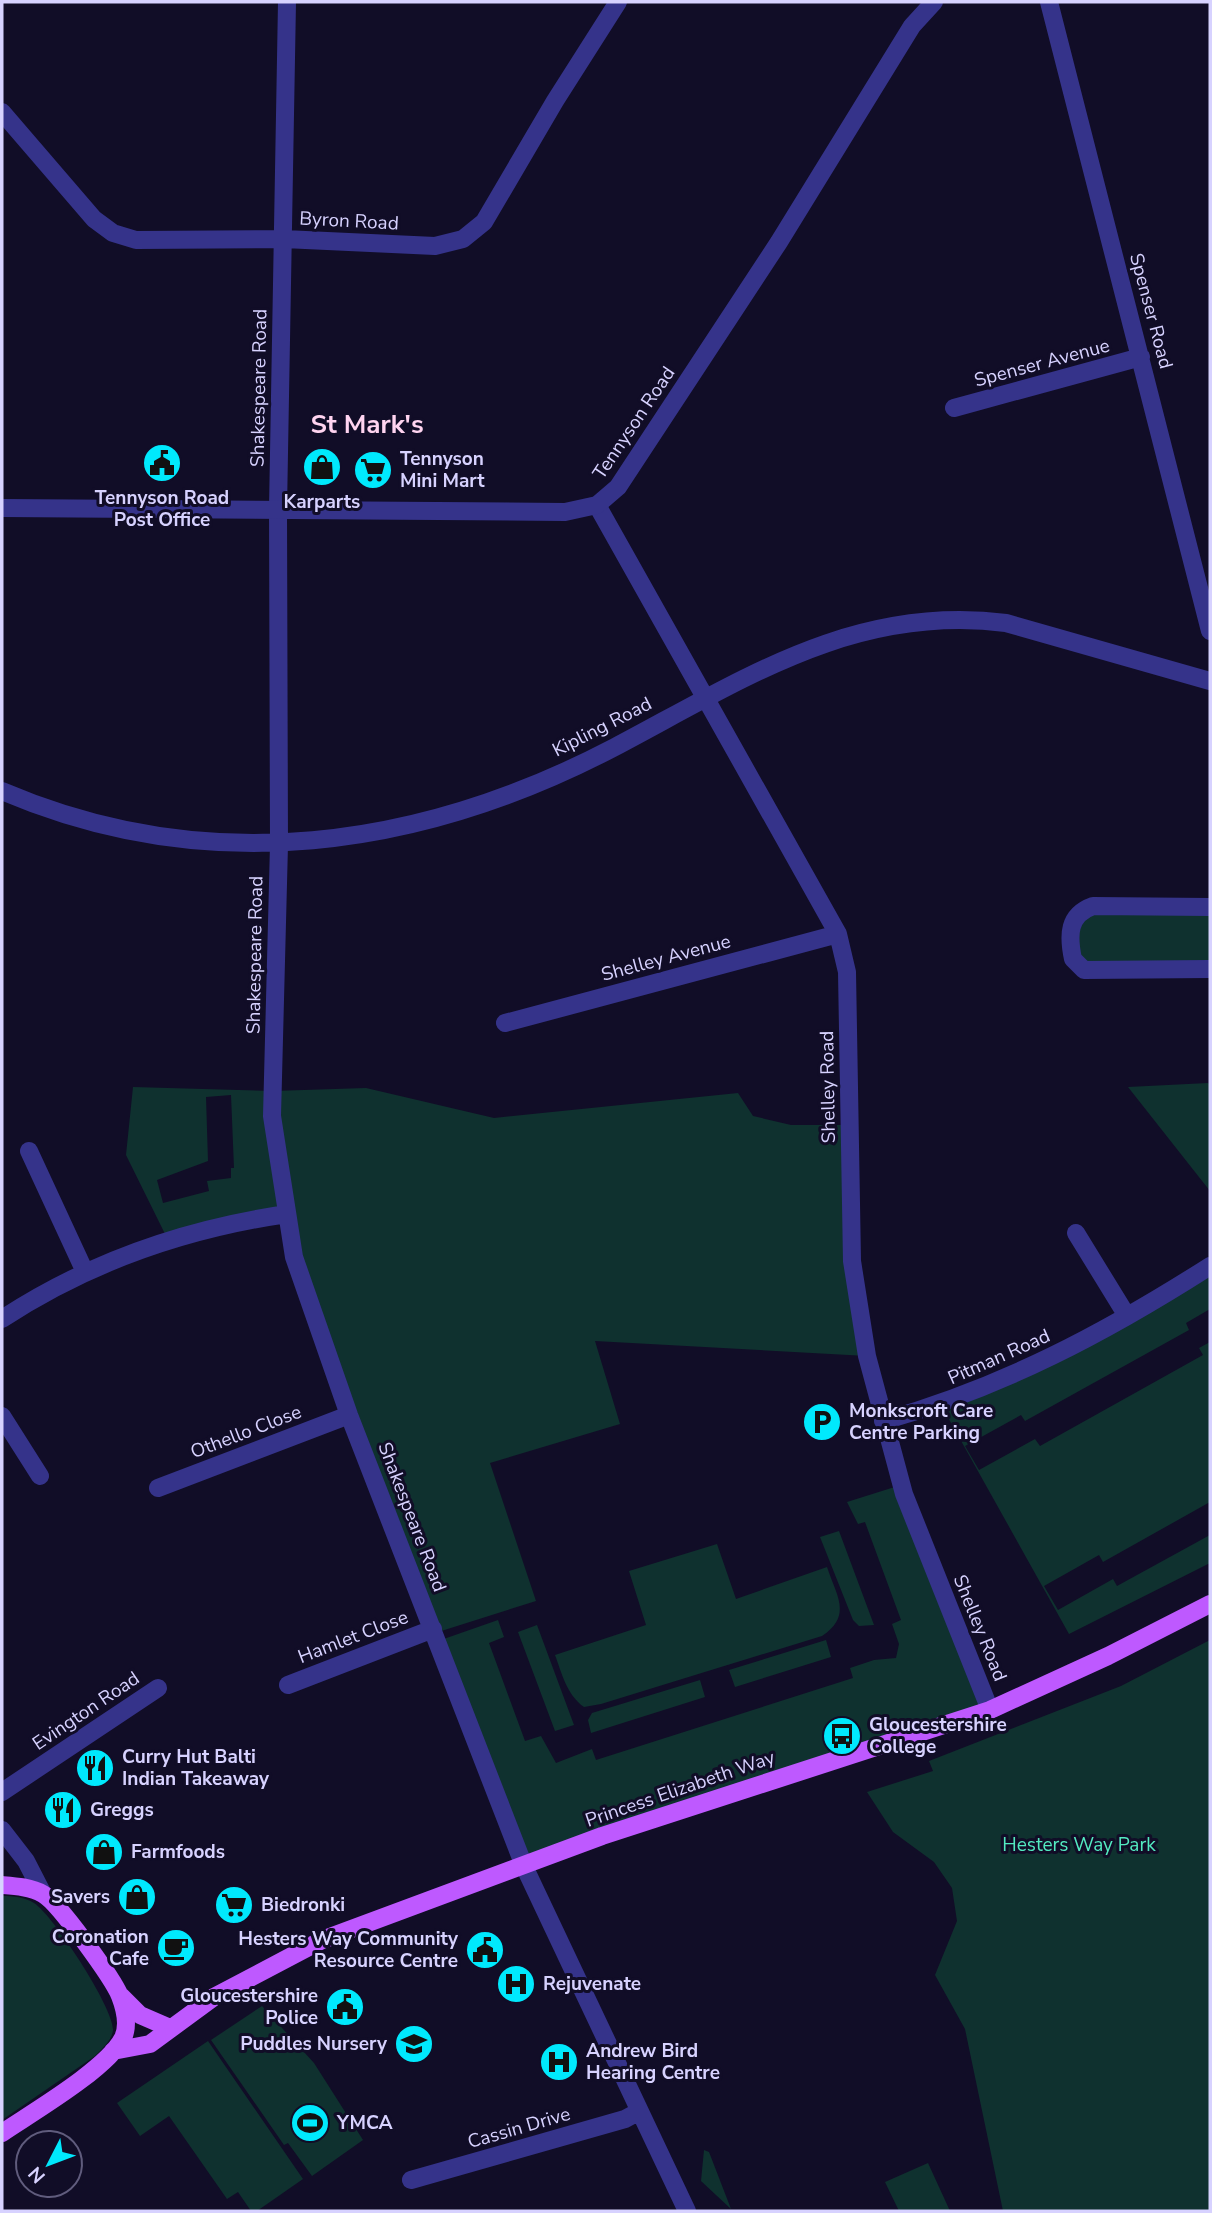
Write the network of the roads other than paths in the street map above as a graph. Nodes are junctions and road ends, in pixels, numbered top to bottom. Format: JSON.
{"nodes":[{"id":1,"x":287,"y":2,"type":"edge"},
{"id":2,"x":618,"y":2,"type":"edge"},
{"id":3,"x":934,"y":2,"type":"edge"},
{"id":4,"x":1049,"y":2,"type":"edge"},
{"id":5,"x":2,"y":112,"type":"edge"},
{"id":6,"x":284,"y":239,"type":"junction"},
{"id":7,"x":1142,"y":357,"type":"junction"},
{"id":8,"x":954,"y":408,"type":"dead end"},
{"id":9,"x":597,"y":505,"type":"junction"},
{"id":10,"x":2,"y":508,"type":"edge"},
{"id":11,"x":278,"y":509,"type":"junction"},
{"id":12,"x":1210,"y":631,"type":"edge"},
{"id":13,"x":1210,"y":681,"type":"edge"},
{"id":14,"x":705,"y":697,"type":"junction"},
{"id":15,"x":2,"y":791,"type":"edge"},
{"id":16,"x":279,"y":845,"type":"junction"},
{"id":17,"x":1210,"y":907,"type":"edge"},
{"id":18,"x":838,"y":934,"type":"junction"},
{"id":19,"x":1210,"y":969,"type":"edge"},
{"id":20,"x":505,"y":1023,"type":"dead end"},
{"id":21,"x":29,"y":1151,"type":"dead end"},
{"id":22,"x":286,"y":1214,"type":"junction"},
{"id":23,"x":1076,"y":1233,"type":"dead end"},
{"id":24,"x":1210,"y":1266,"type":"edge"},
{"id":25,"x":85,"y":1272,"type":"junction"},
{"id":26,"x":1127,"y":1316,"type":"junction"},
{"id":27,"x":2,"y":1319,"type":"edge"},
{"id":28,"x":349,"y":1415,"type":"junction"},
{"id":29,"x":2,"y":1416,"type":"edge"},
{"id":30,"x":883,"y":1421,"type":"junction"},
{"id":31,"x":40,"y":1476,"type":"dead end"},
{"id":32,"x":158,"y":1488,"type":"dead end"},
{"id":33,"x":1210,"y":1604,"type":"edge"},
{"id":34,"x":433,"y":1629,"type":"junction"},
{"id":35,"x":288,"y":1685,"type":"dead end"},
{"id":36,"x":158,"y":1688,"type":"dead end"},
{"id":37,"x":990,"y":1710,"type":"junction"},
{"id":38,"x":2,"y":1792,"type":"edge"},
{"id":39,"x":2,"y":1830,"type":"edge"},
{"id":40,"x":524,"y":1866,"type":"junction"},
{"id":41,"x":2,"y":1885,"type":"edge"},
{"id":42,"x":43,"y":1894,"type":"junction"},
{"id":43,"x":119,"y":1994,"type":"junction"},
{"id":44,"x":170,"y":2028,"type":"junction"},
{"id":45,"x":113,"y":2051,"type":"junction"},
{"id":46,"x":638,"y":2112,"type":"junction"},
{"id":47,"x":2,"y":2133,"type":"edge"},
{"id":48,"x":411,"y":2180,"type":"dead end"},
{"id":49,"x":687,"y":2211,"type":"edge"}],
"edges":[{"from":1,"to":6,"type":"street","name":"Shakespeare Road"},
{"from":2,"to":6,"type":"street","name":"Byron Road"},
{"from":3,"to":9,"type":"street","name":"Tennyson Road"},
{"from":4,"to":7,"type":"street","name":"Spenser Road"},
{"from":5,"to":6,"type":"street","name":"Byron Road"},
{"from":6,"to":11,"type":"street","name":"Shakespeare Road"},
{"from":7,"to":8,"type":"street","name":"Spenser Avenue"},
{"from":7,"to":12,"type":"street","name":"Spenser Road"},
{"from":9,"to":11,"type":"street","name":"Tennyson Road"},
{"from":9,"to":14,"type":"street","name":"Shelley Road"},
{"from":10,"to":11,"type":"street","name":"Tennyson Road"},
{"from":11,"to":16,"type":"street","name":"Shakespeare Road"},
{"from":13,"to":14,"type":"street","name":"Kipling Road"},
{"from":14,"to":16,"type":"street","name":"Kipling Road"},
{"from":14,"to":18,"type":"street","name":"Shelley Road"},
{"from":15,"to":16,"type":"street","name":"Kipling Road"},
{"from":16,"to":22,"type":"street","name":"Shakespeare Road"},
{"from":17,"to":19,"type":"street"},
{"from":18,"to":20,"type":"street","name":"Shelley Avenue"},
{"from":18,"to":30,"type":"street","name":"Shelley Road"},
{"from":21,"to":25,"type":"street"},
{"from":22,"to":25,"type":"street"},
{"from":22,"to":28,"type":"street","name":"Shakespeare Road"},
{"from":23,"to":26,"type":"street"},
{"from":24,"to":26,"type":"street","name":"Pitman Road"},
{"from":25,"to":27,"type":"street"},
{"from":26,"to":30,"type":"street","name":"Pitman Road"},
{"from":28,"to":32,"type":"street","name":"Othello Close"},
{"from":28,"to":34,"type":"street","name":"Shakespeare Road"},
{"from":29,"to":31,"type":"street"},
{"from":30,"to":37,"type":"street","name":"Shelley Road"},
{"from":33,"to":37,"type":"main road","name":"Princess Elizabeth Way"},
{"from":34,"to":35,"type":"street","name":"Hamlet Close"},
{"from":34,"to":40,"type":"street","name":"Shakespeare Road"},
{"from":36,"to":38,"type":"street","name":"Evington Road"},
{"from":37,"to":40,"type":"main road","name":"Princess Elizabeth Way"},
{"from":39,"to":42,"type":"street"},
{"from":40,"to":44,"type":"main road","name":"Princess Elizabeth Way"},
{"from":40,"to":46,"type":"street","name":"Shakespeare Road"},
{"from":41,"to":42,"type":"main road"},
{"from":42,"to":43,"type":"main road"},
{"from":43,"to":44,"type":"main road"},
{"from":43,"to":45,"type":"main road"},
{"from":44,"to":45,"type":"main road","name":"Princess Elizabeth Way"},
{"from":45,"to":47,"type":"main road"},
{"from":46,"to":48,"type":"street","name":"Cassin Drive"},
{"from":46,"to":49,"type":"street","name":"Shakespeare Road"}]}
